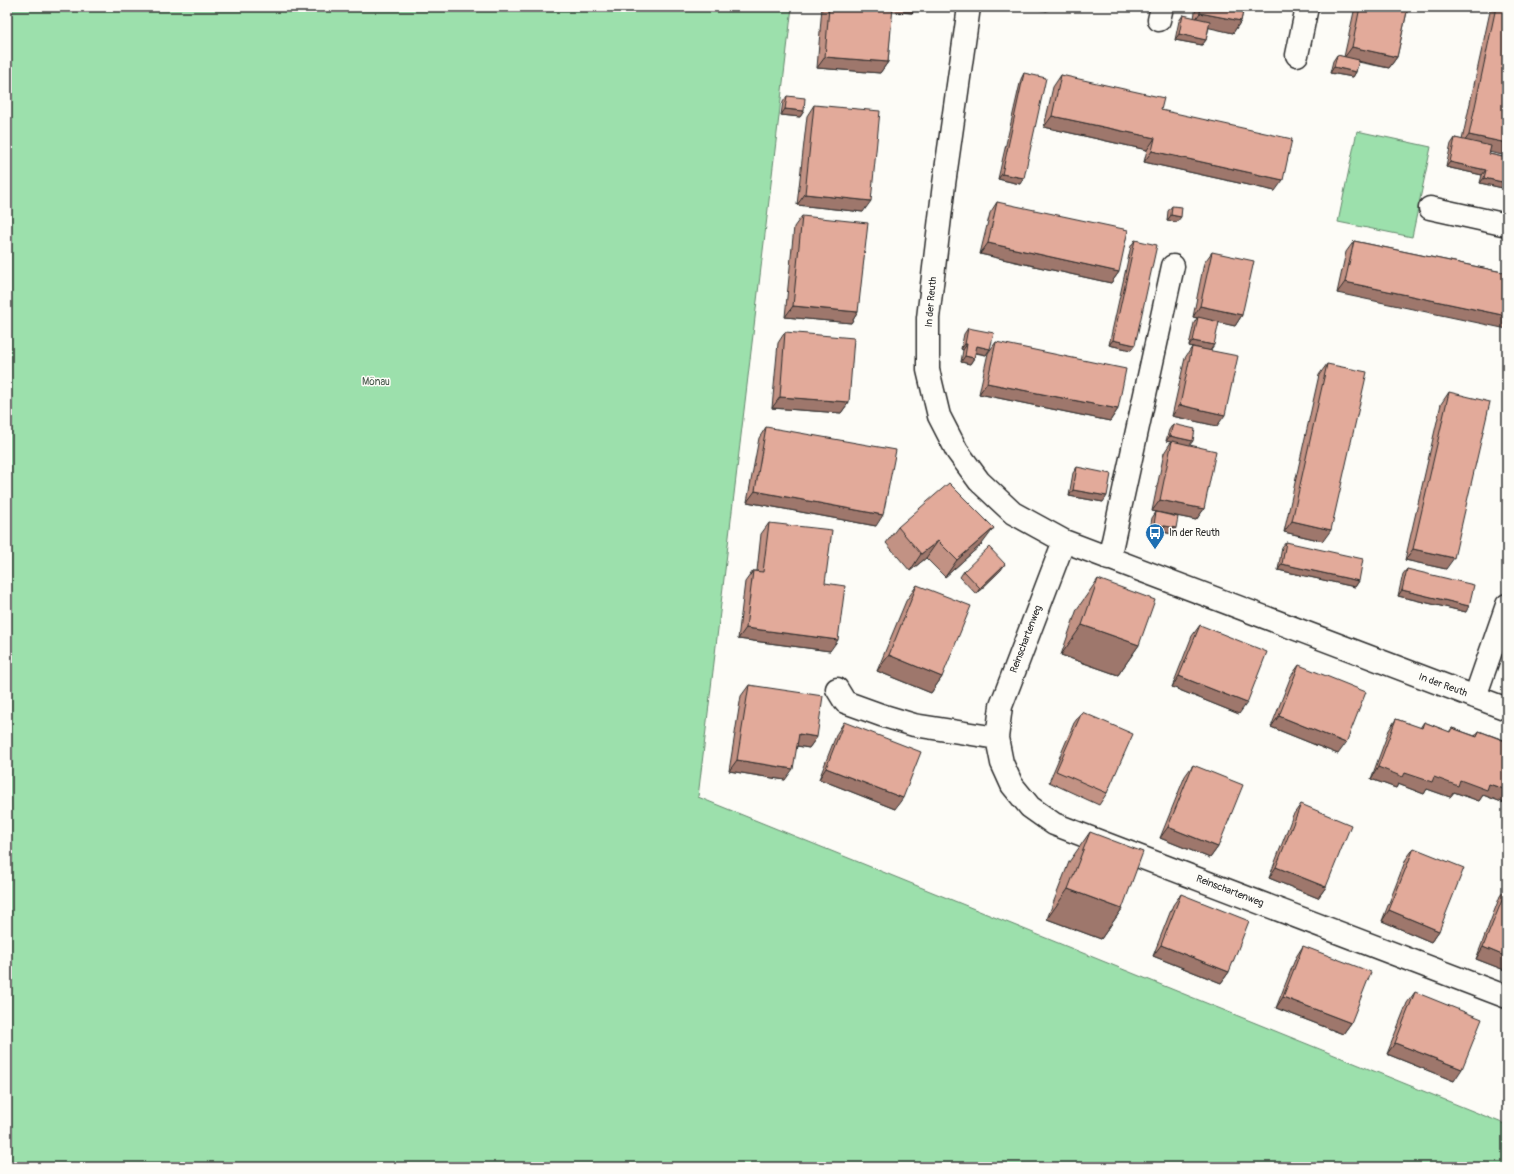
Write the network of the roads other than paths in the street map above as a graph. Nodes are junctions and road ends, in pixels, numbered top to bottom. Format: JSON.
{"nodes":[{"id":1,"x":969,"y":7,"type":"edge"},
{"id":2,"x":1307,"y":7,"type":"edge"},
{"id":3,"x":1297,"y":55,"type":"dead end"},
{"id":4,"x":1430,"y":208,"type":"dead end"},
{"id":5,"x":1507,"y":225,"type":"edge"},
{"id":6,"x":1173,"y":266,"type":"dead end"},
{"id":7,"x":1064,"y":542,"type":"junction"},
{"id":8,"x":1109,"y":559,"type":"junction"},
{"id":9,"x":1507,"y":605,"type":"edge"},
{"id":10,"x":837,"y":689,"type":"dead end"},
{"id":11,"x":1475,"y":697,"type":"junction"},
{"id":12,"x":1507,"y":709,"type":"edge"},
{"id":13,"x":997,"y":738,"type":"junction"},
{"id":14,"x":1507,"y":997,"type":"edge"}],
"edges":[{"from":1,"to":7,"type":"street","name":"In der Reuth"},
{"from":2,"to":3,"type":"street"},
{"from":4,"to":5,"type":"street"},
{"from":6,"to":8,"type":"street"},
{"from":7,"to":8,"type":"street","name":"In der Reuth"},
{"from":7,"to":13,"type":"street","name":"Reinschartenweg"},
{"from":8,"to":11,"type":"street","name":"In der Reuth"},
{"from":9,"to":11,"type":"street"},
{"from":10,"to":13,"type":"street"},
{"from":11,"to":12,"type":"street","name":"In der Reuth"},
{"from":13,"to":14,"type":"street","name":"Reinschartenweg"}]}
